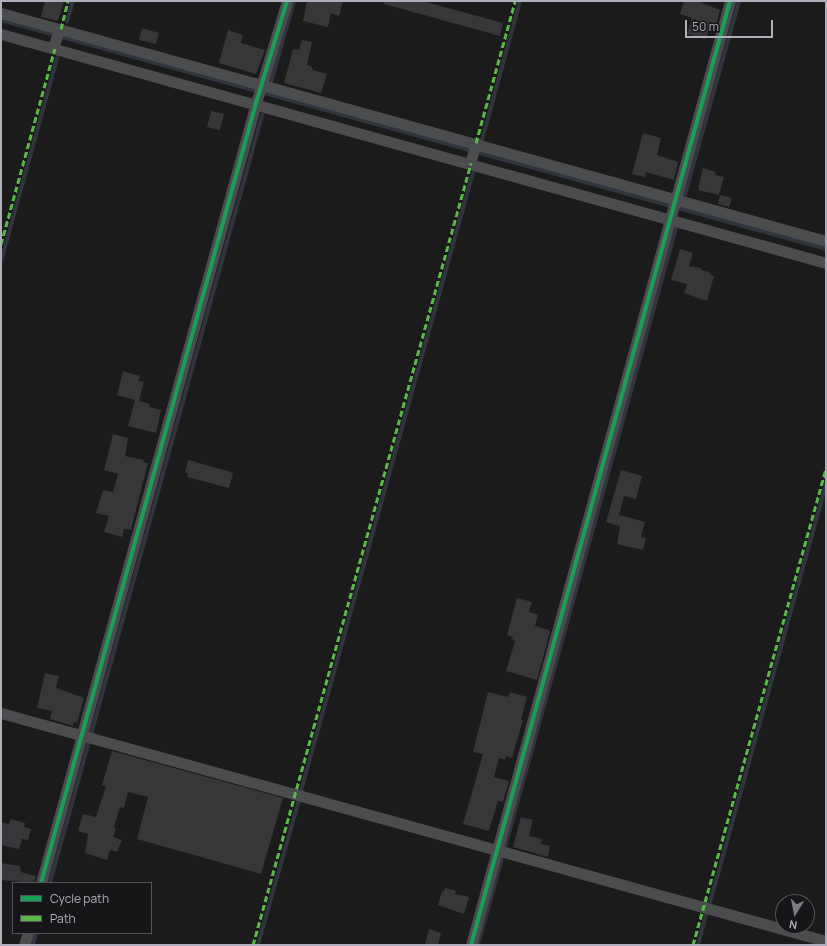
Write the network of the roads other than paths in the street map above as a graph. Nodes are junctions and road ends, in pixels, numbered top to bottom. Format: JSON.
{"nodes":[{"id":1,"x":287,"y":1,"type":"edge"},
{"id":2,"x":730,"y":1,"type":"edge"},
{"id":3,"x":1,"y":12,"type":"edge"},
{"id":4,"x":1,"y":34,"type":"edge"},
{"id":5,"x":56,"y":38,"type":"junction"},
{"id":6,"x":263,"y":91,"type":"junction"},
{"id":7,"x":478,"y":145,"type":"junction"},
{"id":8,"x":471,"y":160,"type":"junction"},
{"id":9,"x":674,"y":208,"type":"junction"},
{"id":10,"x":826,"y":241,"type":"edge"},
{"id":11,"x":826,"y":263,"type":"edge"},
{"id":12,"x":1,"y":713,"type":"edge"},
{"id":13,"x":88,"y":737,"type":"junction"},
{"id":14,"x":502,"y":852,"type":"junction"},
{"id":15,"x":41,"y":882,"type":"edge"},
{"id":16,"x":28,"y":934,"type":"edge"},
{"id":17,"x":826,"y":941,"type":"edge"},
{"id":18,"x":24,"y":945,"type":"edge"},
{"id":19,"x":471,"y":945,"type":"edge"}],
"edges":[{"from":1,"to":6,"type":"street"},
{"from":2,"to":9,"type":"street"},
{"from":3,"to":5,"type":"street"},
{"from":4,"to":5,"type":"street"},
{"from":5,"to":6,"type":"street"},
{"from":5,"to":6,"type":"street"},
{"from":6,"to":7,"type":"street"},
{"from":6,"to":8,"type":"street"},
{"from":6,"to":13,"type":"street"},
{"from":7,"to":8,"type":"street"},
{"from":7,"to":9,"type":"street"},
{"from":8,"to":9,"type":"street"},
{"from":9,"to":10,"type":"street"},
{"from":9,"to":11,"type":"street"},
{"from":9,"to":14,"type":"street"},
{"from":12,"to":13,"type":"street"},
{"from":13,"to":14,"type":"street"},
{"from":13,"to":15,"type":"street"},
{"from":14,"to":17,"type":"street"},
{"from":14,"to":19,"type":"street"},
{"from":16,"to":18,"type":"street"}]}
